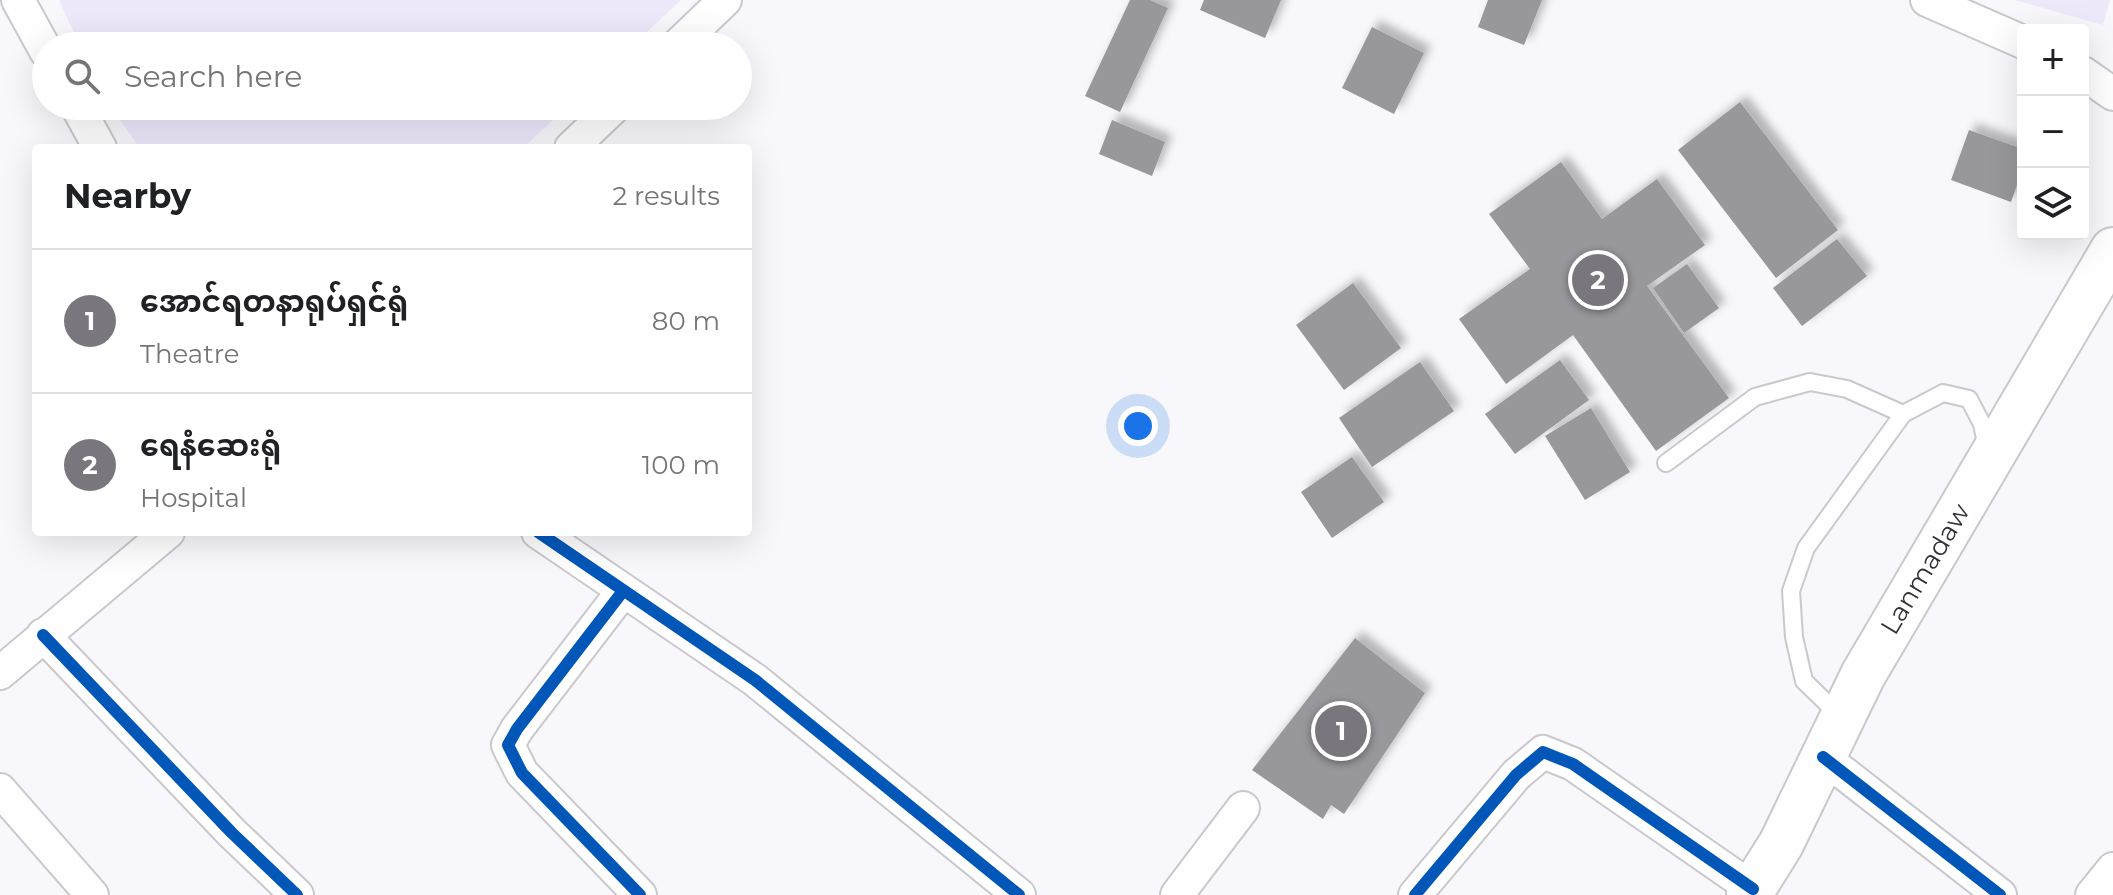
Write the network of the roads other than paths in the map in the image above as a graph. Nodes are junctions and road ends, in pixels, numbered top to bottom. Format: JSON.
{"nodes":[{"id":1,"x":18,"y":0,"type":"edge"},
{"id":2,"x":725,"y":0,"type":"edge"},
{"id":3,"x":1927,"y":0,"type":"edge"},
{"id":4,"x":36,"y":32,"type":"edge"},
{"id":5,"x":692,"y":32,"type":"edge"},
{"id":6,"x":2017,"y":39,"type":"edge"},
{"id":7,"x":2089,"y":77,"type":"edge"},
{"id":8,"x":2113,"y":94,"type":"edge"},
{"id":9,"x":85,"y":120,"type":"edge"},
{"id":10,"x":600,"y":120,"type":"edge"},
{"id":11,"x":98,"y":144,"type":"edge"},
{"id":12,"x":575,"y":144,"type":"edge"},
{"id":13,"x":2113,"y":250,"type":"edge"},
{"id":14,"x":1903,"y":414,"type":"junction"},
{"id":15,"x":1989,"y":460,"type":"junction"},
{"id":16,"x":1666,"y":463,"type":"dead end"},
{"id":17,"x":163,"y":536,"type":"edge"},
{"id":18,"x":544,"y":536,"type":"edge"},
{"id":19,"x":623,"y":591,"type":"junction"},
{"id":20,"x":43,"y":635,"type":"junction"},
{"id":21,"x":0,"y":673,"type":"edge"},
{"id":22,"x":1842,"y":718,"type":"junction"},
{"id":23,"x":1823,"y":757,"type":"junction"},
{"id":24,"x":0,"y":790,"type":"edge"},
{"id":25,"x":1243,"y":808,"type":"dead end"},
{"id":26,"x":2113,"y":869,"type":"edge"},
{"id":27,"x":1751,"y":892,"type":"edge"},
{"id":28,"x":92,"y":895,"type":"edge"},
{"id":29,"x":297,"y":895,"type":"edge"},
{"id":30,"x":640,"y":895,"type":"edge"},
{"id":31,"x":1019,"y":895,"type":"edge"},
{"id":32,"x":1177,"y":895,"type":"edge"},
{"id":33,"x":1415,"y":895,"type":"edge"},
{"id":34,"x":2000,"y":895,"type":"edge"},
{"id":35,"x":2092,"y":895,"type":"edge"}],
"edges":[{"from":1,"to":4,"type":"street"},
{"from":2,"to":5,"type":"street"},
{"from":3,"to":6,"type":"street"},
{"from":7,"to":8,"type":"street"},
{"from":9,"to":11,"type":"street"},
{"from":10,"to":12,"type":"street"},
{"from":13,"to":15,"type":"main road","name":"Lanmadaw"},
{"from":14,"to":15,"type":"lane"},
{"from":14,"to":16,"type":"lane"},
{"from":14,"to":22,"type":"lane"},
{"from":15,"to":22,"type":"main road","name":"Lanmadaw"},
{"from":17,"to":20,"type":"street"},
{"from":18,"to":19,"type":"street"},
{"from":19,"to":30,"type":"street"},
{"from":19,"to":31,"type":"street"},
{"from":20,"to":21,"type":"street"},
{"from":20,"to":29,"type":"street"},
{"from":22,"to":23,"type":"main road","name":"Lanmadaw"},
{"from":23,"to":27,"type":"main road","name":"Lanmadaw"},
{"from":23,"to":34,"type":"street"},
{"from":24,"to":28,"type":"street"},
{"from":25,"to":32,"type":"street"},
{"from":26,"to":35,"type":"street"},
{"from":27,"to":33,"type":"street"}]}
